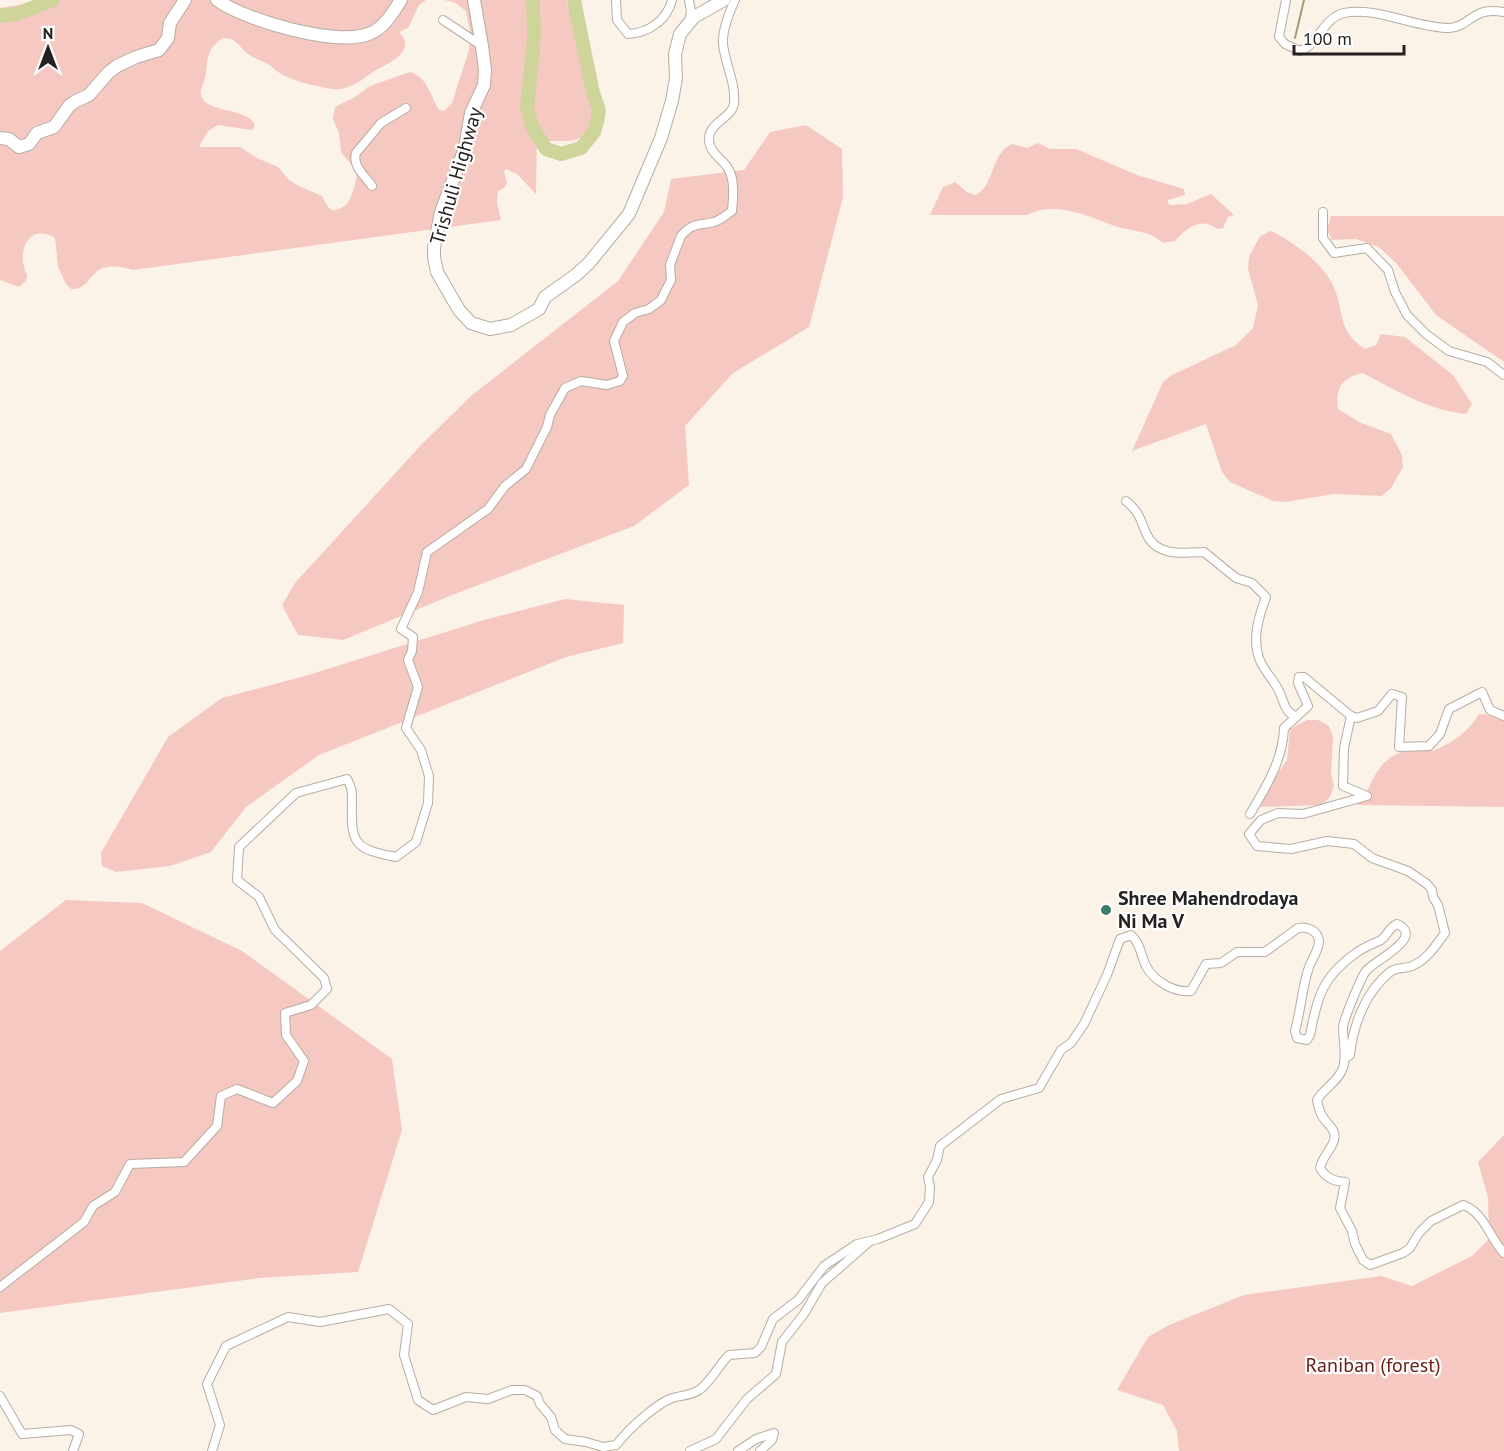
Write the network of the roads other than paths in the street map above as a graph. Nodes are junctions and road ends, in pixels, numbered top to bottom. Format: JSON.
{"nodes":[{"id":1,"x":185,"y":0,"type":"edge"},
{"id":2,"x":217,"y":0,"type":"edge"},
{"id":3,"x":401,"y":0,"type":"edge"},
{"id":4,"x":474,"y":0,"type":"edge"},
{"id":5,"x":616,"y":0,"type":"edge"},
{"id":6,"x":672,"y":0,"type":"edge"},
{"id":7,"x":689,"y":0,"type":"edge"},
{"id":8,"x":724,"y":0,"type":"edge"},
{"id":9,"x":735,"y":0,"type":"edge"},
{"id":10,"x":1286,"y":0,"type":"edge"},
{"id":11,"x":1504,"y":12,"type":"edge"},
{"id":12,"x":443,"y":20,"type":"dead end"},
{"id":13,"x":689,"y":22,"type":"junction"},
{"id":14,"x":482,"y":46,"type":"junction"},
{"id":15,"x":406,"y":108,"type":"dead end"},
{"id":16,"x":0,"y":138,"type":"edge"},
{"id":17,"x":372,"y":186,"type":"dead end"},
{"id":18,"x":1323,"y":212,"type":"dead end"},
{"id":19,"x":1504,"y":375,"type":"edge"},
{"id":20,"x":1126,"y":501,"type":"dead end"},
{"id":21,"x":1351,"y":716,"type":"junction"},
{"id":22,"x":1504,"y":716,"type":"edge"},
{"id":23,"x":1296,"y":717,"type":"junction"},
{"id":24,"x":1250,"y":814,"type":"dead end"},
{"id":25,"x":1346,"y":1058,"type":"junction"},
{"id":26,"x":871,"y":1241,"type":"junction"},
{"id":27,"x":1504,"y":1253,"type":"edge"},
{"id":28,"x":0,"y":1287,"type":"edge"},
{"id":29,"x":0,"y":1396,"type":"edge"},
{"id":30,"x":73,"y":1451,"type":"edge"},
{"id":31,"x":212,"y":1451,"type":"edge"},
{"id":32,"x":690,"y":1451,"type":"edge"},
{"id":33,"x":738,"y":1451,"type":"edge"},
{"id":34,"x":760,"y":1451,"type":"edge"}],
"edges":[{"from":1,"to":16,"type":"street"},
{"from":2,"to":3,"type":"street"},
{"from":4,"to":14,"type":"street","name":"Trishuli Highway"},
{"from":5,"to":6,"type":"street"},
{"from":7,"to":13,"type":"street"},
{"from":8,"to":13,"type":"street","name":"Trishuli Highway"},
{"from":9,"to":28,"type":"street"},
{"from":10,"to":11,"type":"street"},
{"from":12,"to":14,"type":"street"},
{"from":13,"to":14,"type":"street","name":"Trishuli Highway"},
{"from":15,"to":17,"type":"street"},
{"from":18,"to":19,"type":"street"},
{"from":20,"to":23,"type":"street"},
{"from":21,"to":22,"type":"street"},
{"from":21,"to":23,"type":"street"},
{"from":21,"to":25,"type":"street"},
{"from":23,"to":24,"type":"street"},
{"from":25,"to":26,"type":"street"},
{"from":25,"to":27,"type":"street"},
{"from":26,"to":31,"type":"street"},
{"from":26,"to":32,"type":"street"},
{"from":29,"to":30,"type":"street"},
{"from":33,"to":34,"type":"street"}]}
